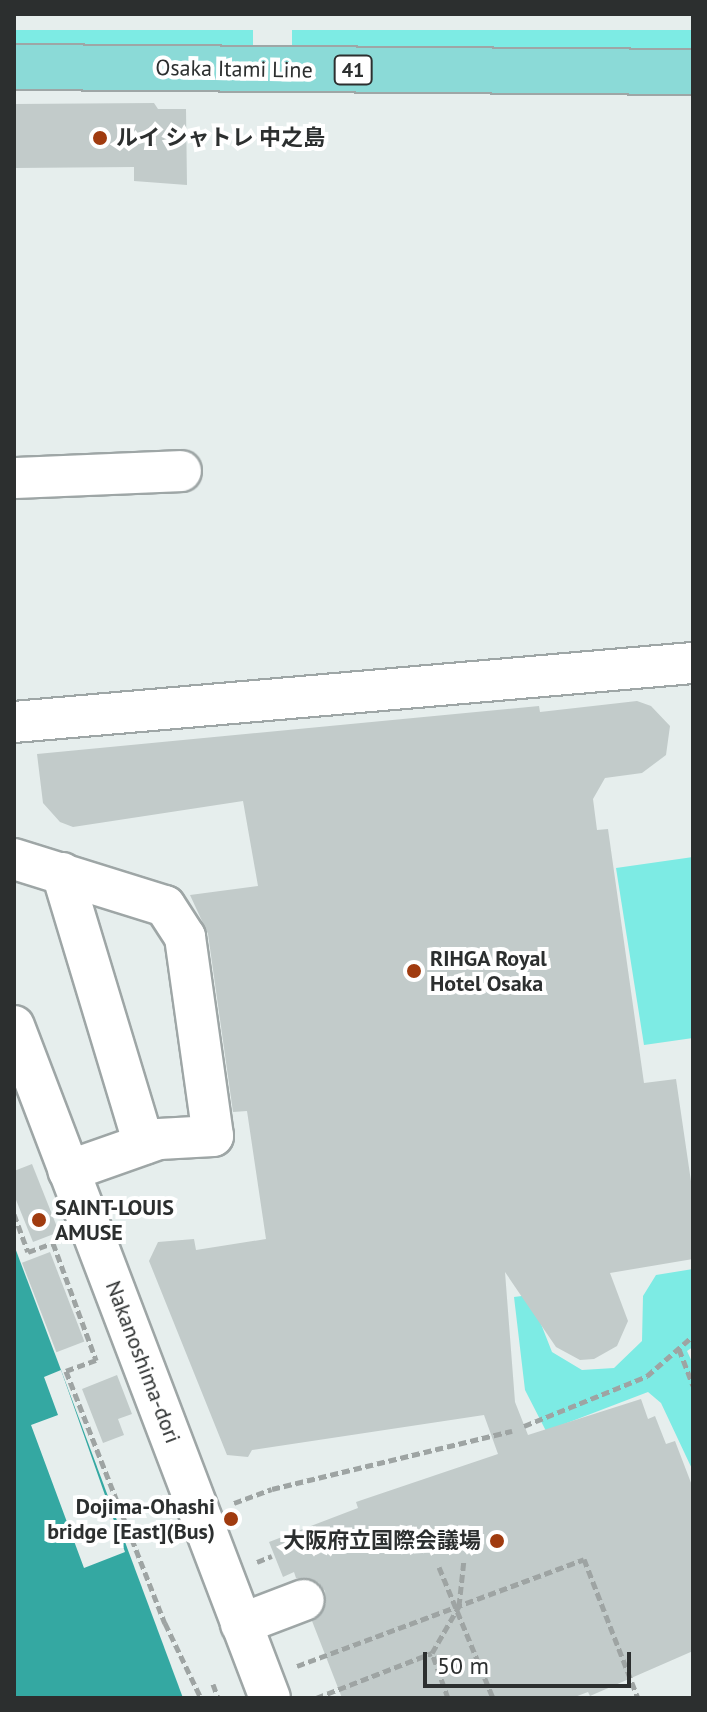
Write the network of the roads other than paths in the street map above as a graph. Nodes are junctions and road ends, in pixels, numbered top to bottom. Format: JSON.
{"nodes":[{"id":1,"x":14,"y":67,"type":"edge"},
{"id":2,"x":693,"y":72,"type":"edge"},
{"id":3,"x":181,"y":471,"type":"dead end"},
{"id":4,"x":14,"y":478,"type":"edge"},
{"id":5,"x":693,"y":663,"type":"edge"},
{"id":6,"x":14,"y":722,"type":"edge"},
{"id":7,"x":14,"y":859,"type":"edge"},
{"id":8,"x":69,"y":875,"type":"junction"},
{"id":9,"x":14,"y":1026,"type":"edge"},
{"id":10,"x":152,"y":1142,"type":"junction"},
{"id":11,"x":68,"y":1171,"type":"junction"},
{"id":12,"x":304,"y":1600,"type":"dead end"},
{"id":13,"x":241,"y":1624,"type":"junction"},
{"id":14,"x":270,"y":1698,"type":"edge"}],
"edges":[{"from":1,"to":2,"type":"main road","name":"Osaka Itami Line","number":"41"},
{"from":3,"to":4,"type":"street"},
{"from":5,"to":6,"type":"street"},
{"from":7,"to":8,"type":"street"},
{"from":8,"to":10,"type":"street"},
{"from":8,"to":10,"type":"street"},
{"from":9,"to":11,"type":"street","name":"Nakanoshima-dori"},
{"from":10,"to":11,"type":"street"},
{"from":11,"to":13,"type":"street","name":"Nakanoshima-dori"},
{"from":12,"to":13,"type":"street"},
{"from":13,"to":14,"type":"street","name":"Nakanoshima-dori"}]}
